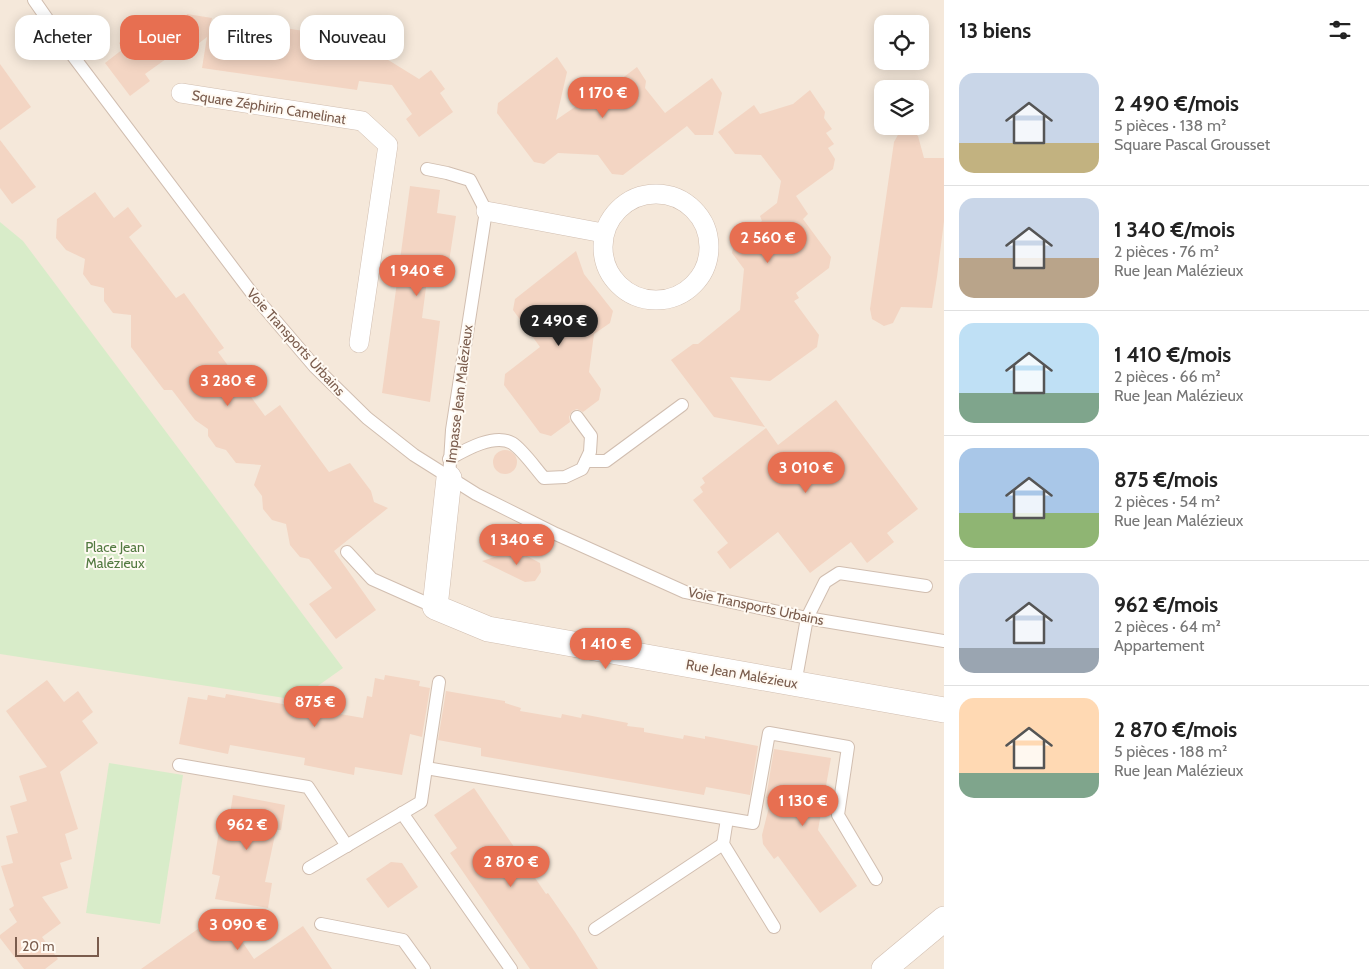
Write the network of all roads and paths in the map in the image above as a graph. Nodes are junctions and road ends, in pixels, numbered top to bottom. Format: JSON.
{"nodes":[{"id":1,"x":34,"y":0,"type":"edge"},
{"id":2,"x":181,"y":93,"type":"dead end"},
{"id":3,"x":427,"y":169,"type":"dead end"},
{"id":4,"x":486,"y":212,"type":"junction"},
{"id":5,"x":603,"y":234,"type":"junction"},
{"id":6,"x":359,"y":342,"type":"dead end"},
{"id":7,"x":682,"y":405,"type":"dead end"},
{"id":8,"x":577,"y":416,"type":"dead end"},
{"id":9,"x":586,"y":462,"type":"junction"},
{"id":10,"x":449,"y":468,"type":"junction"},
{"id":11,"x":347,"y":552,"type":"dead end"},
{"id":12,"x":926,"y":586,"type":"dead end"},
{"id":13,"x":435,"y":608,"type":"junction"},
{"id":14,"x":807,"y":618,"type":"junction"},
{"id":15,"x":944,"y":642,"type":"edge"},
{"id":16,"x":439,"y":682,"type":"dead end"},
{"id":17,"x":795,"y":684,"type":"junction"},
{"id":18,"x":944,"y":710,"type":"edge"},
{"id":19,"x":179,"y":765,"type":"dead end"},
{"id":20,"x":426,"y":768,"type":"junction"},
{"id":21,"x":402,"y":814,"type":"junction"},
{"id":22,"x":727,"y":819,"type":"junction"},
{"id":23,"x":723,"y":844,"type":"junction"},
{"id":24,"x":347,"y":846,"type":"junction"},
{"id":25,"x":309,"y":868,"type":"dead end"},
{"id":26,"x":876,"y":879,"type":"dead end"},
{"id":27,"x":944,"y":919,"type":"edge"},
{"id":28,"x":320,"y":924,"type":"dead end"},
{"id":29,"x":774,"y":927,"type":"dead end"},
{"id":30,"x":595,"y":929,"type":"dead end"},
{"id":31,"x":424,"y":969,"type":"edge"},
{"id":32,"x":510,"y":969,"type":"edge"},
{"id":33,"x":884,"y":969,"type":"edge"}],
"edges":[{"from":1,"to":10,"type":"lane","name":"Voie Transports Urbains"},
{"from":2,"to":6,"type":"street","name":"Square Zéphirin Camelinat"},
{"from":3,"to":4,"type":"lane"},
{"from":4,"to":5,"type":"street"},
{"from":4,"to":10,"type":"lane","name":"Impasse Jean Malézieux"},
{"from":5,"to":5,"type":"street"},
{"from":7,"to":9,"type":"lane"},
{"from":8,"to":9,"type":"lane"},
{"from":9,"to":10,"type":"lane"},
{"from":10,"to":13,"type":"street"},
{"from":10,"to":14,"type":"lane","name":"Voie Transports Urbains"},
{"from":11,"to":13,"type":"lane"},
{"from":12,"to":14,"type":"lane"},
{"from":13,"to":17,"type":"street","name":"Rue Jean Malézieux"},
{"from":14,"to":15,"type":"lane","name":"Voie Transports Urbains"},
{"from":14,"to":17,"type":"lane"},
{"from":16,"to":20,"type":"lane"},
{"from":17,"to":18,"type":"street","name":"Rue Jean Malézieux"},
{"from":19,"to":24,"type":"lane"},
{"from":20,"to":21,"type":"lane"},
{"from":20,"to":22,"type":"lane"},
{"from":21,"to":24,"type":"lane"},
{"from":21,"to":32,"type":"lane"},
{"from":22,"to":23,"type":"lane"},
{"from":22,"to":26,"type":"lane"},
{"from":23,"to":29,"type":"lane"},
{"from":23,"to":30,"type":"lane"},
{"from":24,"to":25,"type":"lane"},
{"from":27,"to":33,"type":"street"},
{"from":28,"to":31,"type":"lane"}]}
